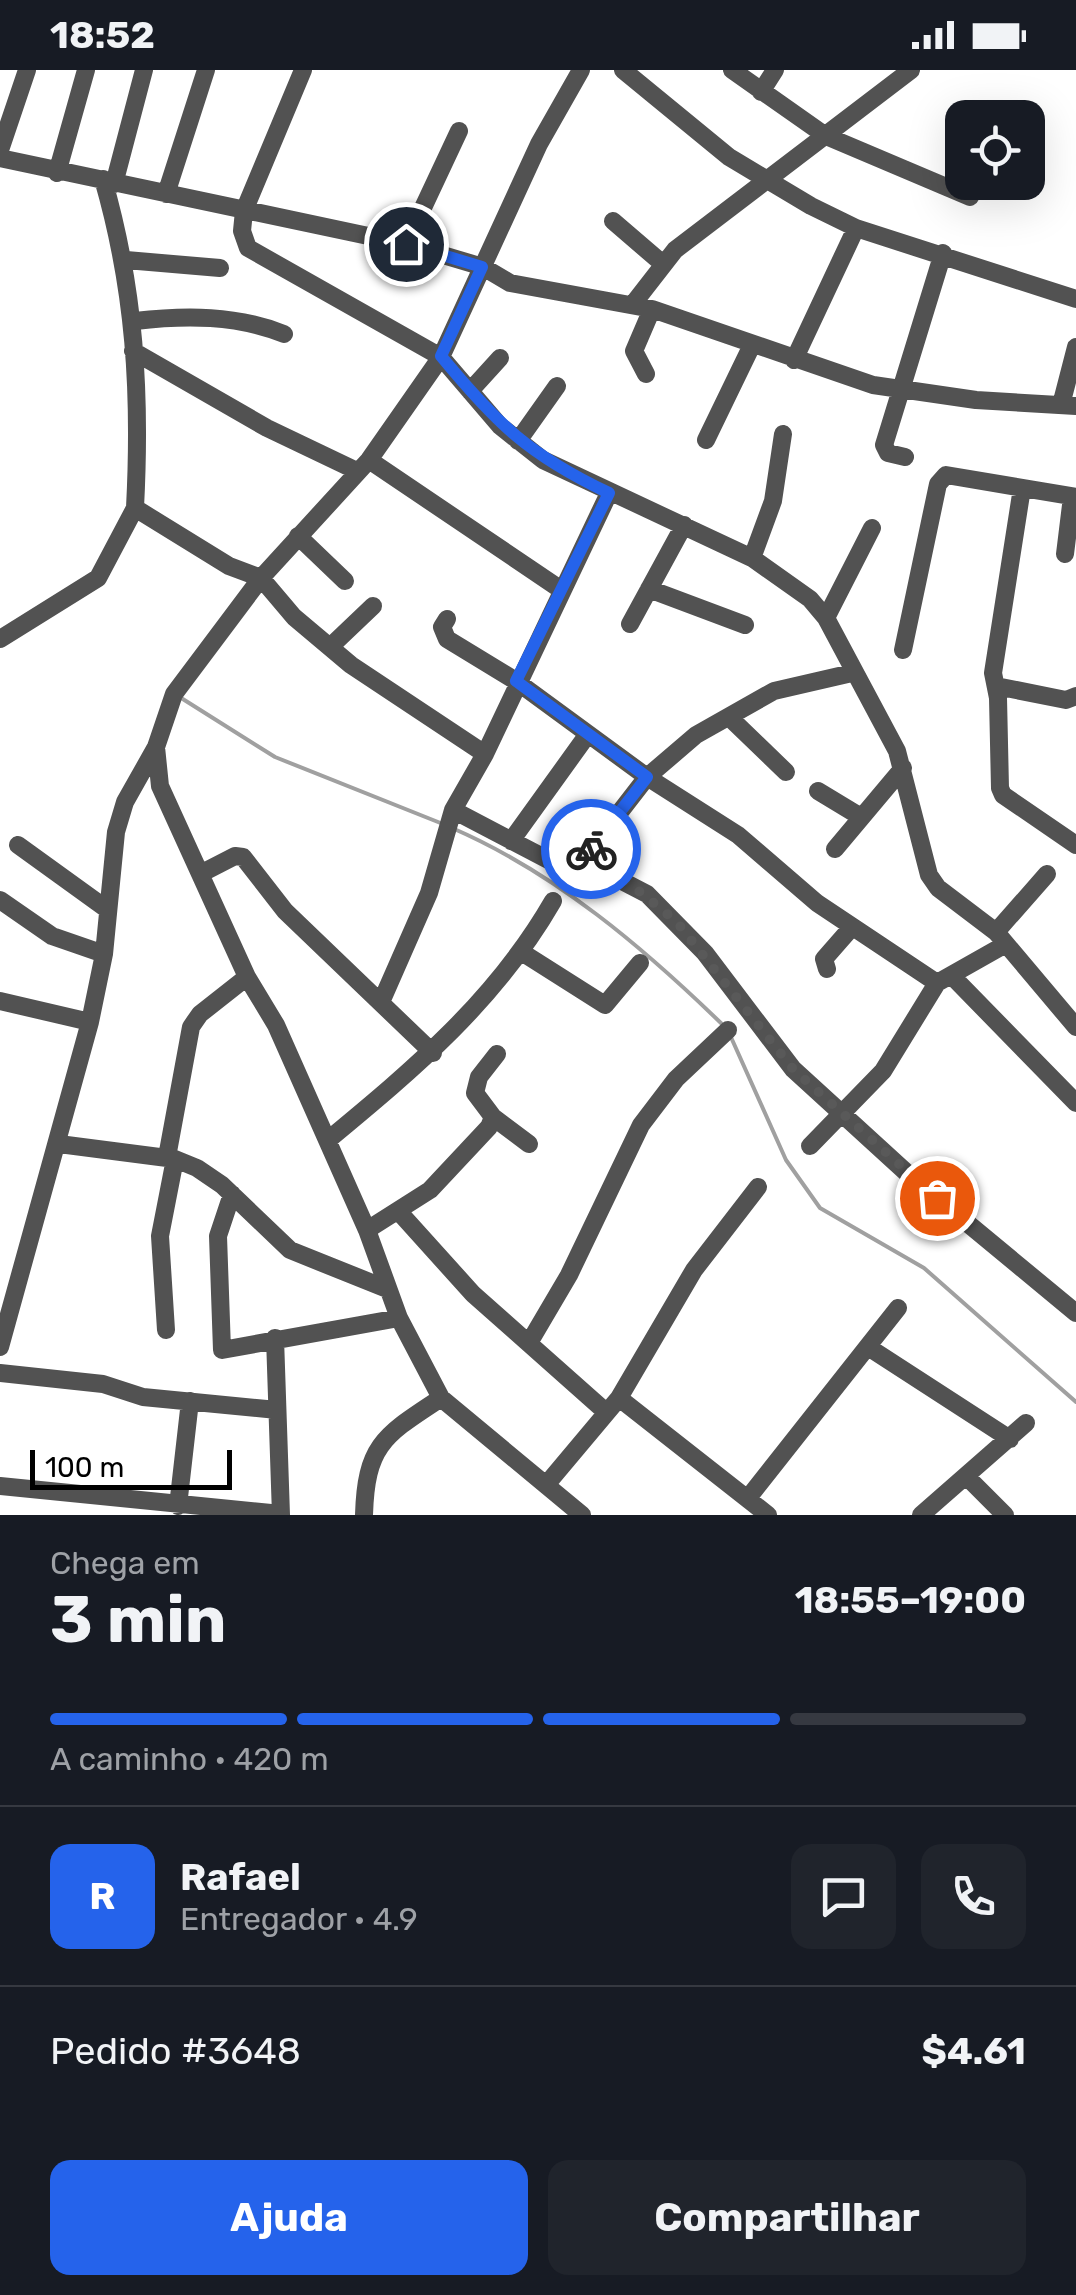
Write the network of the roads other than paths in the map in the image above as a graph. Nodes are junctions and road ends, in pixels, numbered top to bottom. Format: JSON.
{"nodes":[{"id":1,"x":27,"y":70,"type":"edge"},
{"id":2,"x":86,"y":70,"type":"edge"},
{"id":3,"x":144,"y":70,"type":"edge"},
{"id":4,"x":206,"y":70,"type":"edge"},
{"id":5,"x":303,"y":70,"type":"edge"},
{"id":6,"x":581,"y":70,"type":"edge"},
{"id":7,"x":623,"y":70,"type":"edge"},
{"id":8,"x":732,"y":70,"type":"edge"},
{"id":9,"x":775,"y":70,"type":"edge"},
{"id":10,"x":910,"y":70,"type":"edge"},
{"id":11,"x":761,"y":92,"type":"junction"},
{"id":12,"x":459,"y":131,"type":"dead end"},
{"id":13,"x":826,"y":136,"type":"junction"},
{"id":14,"x":0,"y":150,"type":"edge"},
{"id":15,"x":0,"y":158,"type":"edge"},
{"id":16,"x":57,"y":173,"type":"junction"},
{"id":17,"x":109,"y":182,"type":"junction"},
{"id":18,"x":764,"y":182,"type":"junction"},
{"id":19,"x":945,"y":186,"type":"edge"},
{"id":20,"x":166,"y":194,"type":"junction"},
{"id":21,"x":244,"y":211,"type":"junction"},
{"id":22,"x":613,"y":221,"type":"dead end"},
{"id":23,"x":856,"y":228,"type":"junction"},
{"id":24,"x":406,"y":244,"type":"junction"},
{"id":25,"x":943,"y":253,"type":"junction"},
{"id":26,"x":126,"y":260,"type":"junction"},
{"id":27,"x":663,"y":264,"type":"junction"},
{"id":28,"x":482,"y":267,"type":"junction"},
{"id":29,"x":220,"y":268,"type":"dead end"},
{"id":30,"x":1076,"y":299,"type":"edge"},
{"id":31,"x":642,"y":306,"type":"junction"},
{"id":32,"x":135,"y":321,"type":"junction"},
{"id":33,"x":284,"y":334,"type":"dead end"},
{"id":34,"x":752,"y":345,"type":"junction"},
{"id":35,"x":1076,"y":347,"type":"edge"},
{"id":36,"x":133,"y":351,"type":"junction"},
{"id":37,"x":441,"y":356,"type":"junction"},
{"id":38,"x":500,"y":358,"type":"dead end"},
{"id":39,"x":794,"y":360,"type":"junction"},
{"id":40,"x":646,"y":374,"type":"dead end"},
{"id":41,"x":558,"y":386,"type":"dead end"},
{"id":42,"x":898,"y":390,"type":"junction"},
{"id":43,"x":470,"y":391,"type":"junction"},
{"id":44,"x":1068,"y":405,"type":"edge"},
{"id":45,"x":784,"y":434,"type":"dead end"},
{"id":46,"x":706,"y":440,"type":"dead end"},
{"id":47,"x":518,"y":441,"type":"junction"},
{"id":48,"x":905,"y":457,"type":"dead end"},
{"id":49,"x":362,"y":466,"type":"junction"},
{"id":50,"x":1022,"y":488,"type":"junction"},
{"id":51,"x":609,"y":493,"type":"junction"},
{"id":52,"x":1074,"y":497,"type":"edge"},
{"id":53,"x":135,"y":508,"type":"junction"},
{"id":54,"x":684,"y":525,"type":"junction"},
{"id":55,"x":872,"y":528,"type":"dead end"},
{"id":56,"x":298,"y":536,"type":"junction"},
{"id":57,"x":1065,"y":554,"type":"dead end"},
{"id":58,"x":752,"y":558,"type":"junction"},
{"id":59,"x":262,"y":578,"type":"junction"},
{"id":60,"x":345,"y":581,"type":"dead end"},
{"id":61,"x":560,"y":589,"type":"junction"},
{"id":62,"x":649,"y":589,"type":"junction"},
{"id":63,"x":373,"y":606,"type":"dead end"},
{"id":64,"x":448,"y":618,"type":"dead end"},
{"id":65,"x":826,"y":618,"type":"junction"},
{"id":66,"x":630,"y":624,"type":"dead end"},
{"id":67,"x":745,"y":626,"type":"dead end"},
{"id":68,"x":0,"y":639,"type":"edge"},
{"id":69,"x":332,"y":646,"type":"junction"},
{"id":70,"x":903,"y":650,"type":"dead end"},
{"id":71,"x":852,"y":672,"type":"junction"},
{"id":72,"x":516,"y":681,"type":"junction"},
{"id":73,"x":996,"y":686,"type":"junction"},
{"id":74,"x":1076,"y":696,"type":"edge"},
{"id":75,"x":728,"y":717,"type":"junction"},
{"id":76,"x":588,"y":734,"type":"junction"},
{"id":77,"x":156,"y":747,"type":"junction"},
{"id":78,"x":485,"y":754,"type":"junction"},
{"id":79,"x":903,"y":768,"type":"junction"},
{"id":80,"x":786,"y":772,"type":"dead end"},
{"id":81,"x":647,"y":777,"type":"junction"},
{"id":82,"x":818,"y":791,"type":"dead end"},
{"id":83,"x":453,"y":810,"type":"junction"},
{"id":84,"x":861,"y":818,"type":"junction"},
{"id":85,"x":511,"y":841,"type":"junction"},
{"id":86,"x":18,"y":844,"type":"dead end"},
{"id":87,"x":1076,"y":845,"type":"edge"},
{"id":88,"x":835,"y":849,"type":"dead end"},
{"id":89,"x":578,"y":866,"type":"junction"},
{"id":90,"x":200,"y":874,"type":"junction"},
{"id":91,"x":1048,"y":874,"type":"dead end"},
{"id":92,"x":0,"y":900,"type":"edge"},
{"id":93,"x":553,"y":901,"type":"dead end"},
{"id":94,"x":108,"y":910,"type":"junction"},
{"id":95,"x":852,"y":926,"type":"junction"},
{"id":96,"x":1001,"y":938,"type":"junction"},
{"id":97,"x":523,"y":953,"type":"junction"},
{"id":98,"x":104,"y":954,"type":"junction"},
{"id":99,"x":640,"y":962,"type":"dead end"},
{"id":100,"x":827,"y":969,"type":"dead end"},
{"id":101,"x":248,"y":977,"type":"junction"},
{"id":102,"x":944,"y":979,"type":"junction"},
{"id":103,"x":382,"y":1000,"type":"junction"},
{"id":104,"x":0,"y":1001,"type":"edge"},
{"id":105,"x":90,"y":1022,"type":"junction"},
{"id":106,"x":1076,"y":1027,"type":"edge"},
{"id":107,"x":728,"y":1030,"type":"dead end"},
{"id":108,"x":433,"y":1053,"type":"junction"},
{"id":109,"x":498,"y":1054,"type":"dead end"},
{"id":110,"x":1076,"y":1103,"type":"edge"},
{"id":111,"x":845,"y":1113,"type":"junction"},
{"id":112,"x":492,"y":1117,"type":"junction"},
{"id":113,"x":328,"y":1140,"type":"junction"},
{"id":114,"x":60,"y":1144,"type":"junction"},
{"id":115,"x":528,"y":1144,"type":"dead end"},
{"id":116,"x":810,"y":1146,"type":"dead end"},
{"id":117,"x":171,"y":1158,"type":"junction"},
{"id":118,"x":758,"y":1187,"type":"dead end"},
{"id":119,"x":232,"y":1194,"type":"junction"},
{"id":120,"x":400,"y":1213,"type":"junction"},
{"id":121,"x":368,"y":1230,"type":"junction"},
{"id":122,"x":387,"y":1289,"type":"junction"},
{"id":123,"x":898,"y":1308,"type":"dead end"},
{"id":124,"x":1076,"y":1313,"type":"edge"},
{"id":125,"x":399,"y":1318,"type":"junction"},
{"id":126,"x":166,"y":1330,"type":"dead end"},
{"id":127,"x":275,"y":1338,"type":"junction"},
{"id":128,"x":529,"y":1343,"type":"junction"},
{"id":129,"x":0,"y":1347,"type":"edge"},
{"id":130,"x":868,"y":1348,"type":"junction"},
{"id":131,"x":0,"y":1373,"type":"edge"},
{"id":132,"x":441,"y":1398,"type":"junction"},
{"id":133,"x":190,"y":1400,"type":"junction"},
{"id":134,"x":612,"y":1405,"type":"junction"},
{"id":135,"x":277,"y":1410,"type":"junction"},
{"id":136,"x":1026,"y":1423,"type":"dead end"},
{"id":137,"x":1010,"y":1439,"type":"junction"},
{"id":138,"x":968,"y":1478,"type":"junction"},
{"id":139,"x":546,"y":1485,"type":"junction"},
{"id":140,"x":0,"y":1486,"type":"edge"},
{"id":141,"x":748,"y":1498,"type":"junction"},
{"id":142,"x":178,"y":1506,"type":"junction"},
{"id":143,"x":280,"y":1514,"type":"edge"},
{"id":144,"x":364,"y":1515,"type":"edge"},
{"id":145,"x":582,"y":1515,"type":"edge"},
{"id":146,"x":768,"y":1515,"type":"edge"},
{"id":147,"x":921,"y":1515,"type":"edge"},
{"id":148,"x":1005,"y":1515,"type":"edge"}],
"edges":[{"from":1,"to":14,"type":"street"},
{"from":2,"to":16,"type":"street"},
{"from":3,"to":17,"type":"street"},
{"from":4,"to":20,"type":"street"},
{"from":5,"to":21,"type":"street"},
{"from":6,"to":28,"type":"street"},
{"from":7,"to":18,"type":"street"},
{"from":8,"to":11,"type":"street"},
{"from":9,"to":11,"type":"street"},
{"from":10,"to":13,"type":"street"},
{"from":11,"to":13,"type":"street"},
{"from":12,"to":24,"type":"street"},
{"from":13,"to":18,"type":"street"},
{"from":13,"to":19,"type":"street"},
{"from":15,"to":16,"type":"street"},
{"from":16,"to":17,"type":"street"},
{"from":17,"to":20,"type":"street"},
{"from":17,"to":26,"type":"street"},
{"from":18,"to":23,"type":"street"},
{"from":18,"to":27,"type":"street"},
{"from":20,"to":21,"type":"street"},
{"from":21,"to":24,"type":"street"},
{"from":21,"to":37,"type":"street"},
{"from":22,"to":27,"type":"street"},
{"from":23,"to":25,"type":"street"},
{"from":23,"to":39,"type":"street"},
{"from":24,"to":28,"type":"street"},
{"from":25,"to":30,"type":"street"},
{"from":25,"to":42,"type":"street"},
{"from":26,"to":29,"type":"street"},
{"from":26,"to":32,"type":"street"},
{"from":27,"to":31,"type":"street"},
{"from":28,"to":31,"type":"street"},
{"from":28,"to":37,"type":"street"},
{"from":31,"to":34,"type":"street"},
{"from":31,"to":40,"type":"street"},
{"from":32,"to":33,"type":"street"},
{"from":32,"to":36,"type":"street"},
{"from":34,"to":39,"type":"street"},
{"from":34,"to":46,"type":"street"},
{"from":35,"to":44,"type":"street"},
{"from":36,"to":49,"type":"street"},
{"from":36,"to":53,"type":"street"},
{"from":37,"to":43,"type":"street"},
{"from":37,"to":49,"type":"street"},
{"from":38,"to":43,"type":"street"},
{"from":39,"to":42,"type":"street"},
{"from":41,"to":47,"type":"street"},
{"from":42,"to":44,"type":"street"},
{"from":42,"to":48,"type":"street"},
{"from":43,"to":47,"type":"street"},
{"from":45,"to":58,"type":"street"},
{"from":47,"to":51,"type":"street"},
{"from":49,"to":56,"type":"street"},
{"from":49,"to":61,"type":"street"},
{"from":50,"to":52,"type":"street"},
{"from":50,"to":70,"type":"street"},
{"from":50,"to":73,"type":"street"},
{"from":51,"to":54,"type":"street"},
{"from":51,"to":61,"type":"street"},
{"from":52,"to":57,"type":"street"},
{"from":53,"to":59,"type":"street"},
{"from":53,"to":68,"type":"street"},
{"from":54,"to":58,"type":"street"},
{"from":54,"to":62,"type":"street"},
{"from":55,"to":65,"type":"street"},
{"from":56,"to":59,"type":"street"},
{"from":56,"to":60,"type":"street"},
{"from":58,"to":65,"type":"street"},
{"from":59,"to":69,"type":"street"},
{"from":59,"to":77,"type":"street"},
{"from":61,"to":72,"type":"street"},
{"from":62,"to":66,"type":"street"},
{"from":62,"to":67,"type":"street"},
{"from":63,"to":69,"type":"street"},
{"from":64,"to":72,"type":"street"},
{"from":65,"to":71,"type":"street"},
{"from":69,"to":78,"type":"street"},
{"from":71,"to":75,"type":"street"},
{"from":71,"to":79,"type":"street"},
{"from":72,"to":76,"type":"street"},
{"from":72,"to":78,"type":"street"},
{"from":73,"to":74,"type":"street"},
{"from":73,"to":87,"type":"street"},
{"from":75,"to":80,"type":"street"},
{"from":75,"to":81,"type":"street"},
{"from":76,"to":81,"type":"street"},
{"from":76,"to":85,"type":"street"},
{"from":77,"to":90,"type":"street"},
{"from":77,"to":94,"type":"street"},
{"from":78,"to":83,"type":"street"},
{"from":79,"to":84,"type":"street"},
{"from":79,"to":96,"type":"street"},
{"from":81,"to":89,"type":"street"},
{"from":81,"to":95,"type":"street"},
{"from":82,"to":84,"type":"street"},
{"from":83,"to":85,"type":"street"},
{"from":83,"to":103,"type":"street"},
{"from":84,"to":88,"type":"street"},
{"from":85,"to":89,"type":"street"},
{"from":86,"to":94,"type":"street"},
{"from":89,"to":111,"type":"street"},
{"from":90,"to":101,"type":"street"},
{"from":90,"to":103,"type":"street"},
{"from":91,"to":96,"type":"street"},
{"from":92,"to":98,"type":"street"},
{"from":93,"to":97,"type":"street"},
{"from":94,"to":98,"type":"street"},
{"from":95,"to":100,"type":"street"},
{"from":95,"to":102,"type":"street"},
{"from":96,"to":102,"type":"street"},
{"from":96,"to":106,"type":"street"},
{"from":97,"to":99,"type":"street"},
{"from":97,"to":108,"type":"street"},
{"from":98,"to":105,"type":"street"},
{"from":101,"to":113,"type":"street"},
{"from":101,"to":117,"type":"street"},
{"from":102,"to":110,"type":"street"},
{"from":102,"to":111,"type":"street"},
{"from":103,"to":108,"type":"street"},
{"from":104,"to":105,"type":"street"},
{"from":105,"to":114,"type":"street"},
{"from":107,"to":128,"type":"street"},
{"from":108,"to":113,"type":"street"},
{"from":109,"to":112,"type":"street"},
{"from":111,"to":116,"type":"street"},
{"from":111,"to":124,"type":"street"},
{"from":112,"to":115,"type":"street"},
{"from":112,"to":120,"type":"street"},
{"from":113,"to":121,"type":"street"},
{"from":114,"to":117,"type":"street"},
{"from":114,"to":129,"type":"street"},
{"from":117,"to":119,"type":"street"},
{"from":117,"to":126,"type":"street"},
{"from":118,"to":134,"type":"street"},
{"from":119,"to":122,"type":"street"},
{"from":119,"to":127,"type":"street"},
{"from":120,"to":121,"type":"street"},
{"from":120,"to":128,"type":"street"},
{"from":121,"to":122,"type":"street"},
{"from":122,"to":125,"type":"street"},
{"from":123,"to":130,"type":"street"},
{"from":125,"to":127,"type":"street"},
{"from":125,"to":132,"type":"street"},
{"from":127,"to":135,"type":"street"},
{"from":128,"to":134,"type":"street"},
{"from":130,"to":137,"type":"street"},
{"from":130,"to":141,"type":"street"},
{"from":131,"to":133,"type":"street"},
{"from":132,"to":139,"type":"street"},
{"from":132,"to":144,"type":"street"},
{"from":133,"to":135,"type":"street"},
{"from":133,"to":142,"type":"street"},
{"from":134,"to":139,"type":"street"},
{"from":134,"to":141,"type":"street"},
{"from":135,"to":143,"type":"street"},
{"from":136,"to":137,"type":"street"},
{"from":137,"to":138,"type":"street"},
{"from":138,"to":147,"type":"street"},
{"from":138,"to":148,"type":"street"},
{"from":139,"to":145,"type":"street"},
{"from":140,"to":142,"type":"street"},
{"from":141,"to":146,"type":"street"},
{"from":142,"to":143,"type":"street"}]}
